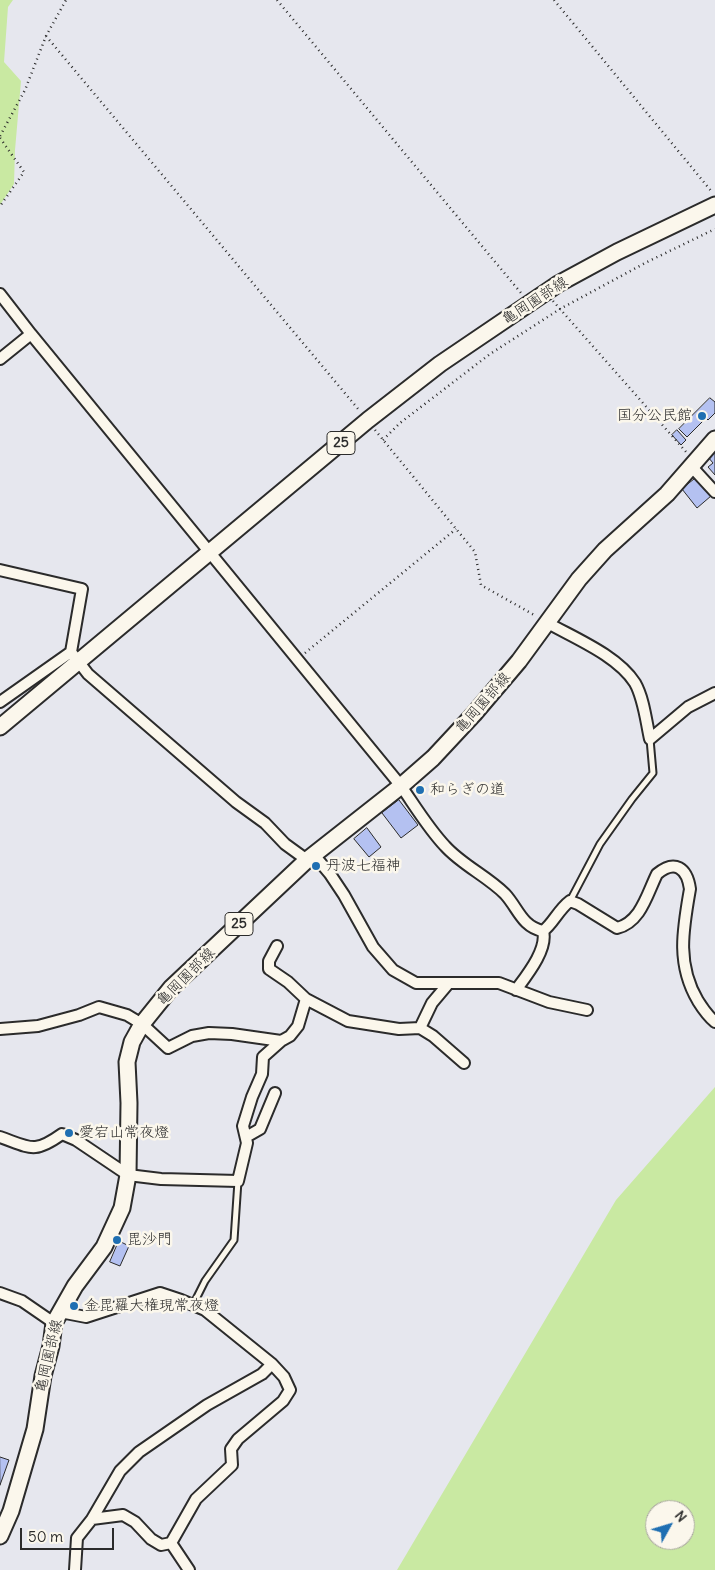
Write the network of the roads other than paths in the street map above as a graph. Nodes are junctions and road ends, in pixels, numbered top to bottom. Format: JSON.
{"nodes":[{"id":1,"x":715,"y":205,"type":"edge"},
{"id":2,"x":0,"y":294,"type":"edge"},
{"id":3,"x":31,"y":334,"type":"junction"},
{"id":4,"x":0,"y":359,"type":"edge"},
{"id":5,"x":715,"y":439,"type":"edge"},
{"id":6,"x":693,"y":464,"type":"junction"},
{"id":7,"x":715,"y":492,"type":"edge"},
{"id":8,"x":210,"y":552,"type":"junction"},
{"id":9,"x":0,"y":570,"type":"edge"},
{"id":10,"x":546,"y":622,"type":"junction"},
{"id":11,"x":75,"y":657,"type":"junction"},
{"id":12,"x":715,"y":693,"type":"edge"},
{"id":13,"x":0,"y":702,"type":"edge"},
{"id":14,"x":0,"y":727,"type":"edge"},
{"id":15,"x":650,"y":739,"type":"junction"},
{"id":16,"x":401,"y":786,"type":"junction"},
{"id":17,"x":310,"y":858,"type":"junction"},
{"id":18,"x":570,"y":900,"type":"junction"},
{"id":19,"x":543,"y":931,"type":"junction"},
{"id":20,"x":277,"y":946,"type":"dead end"},
{"id":21,"x":448,"y":984,"type":"junction"},
{"id":22,"x":516,"y":990,"type":"junction"},
{"id":23,"x":306,"y":999,"type":"junction"},
{"id":24,"x":588,"y":1010,"type":"dead end"},
{"id":25,"x":715,"y":1022,"type":"edge"},
{"id":26,"x":142,"y":1024,"type":"junction"},
{"id":27,"x":420,"y":1028,"type":"junction"},
{"id":28,"x":0,"y":1029,"type":"edge"},
{"id":29,"x":281,"y":1041,"type":"junction"},
{"id":30,"x":464,"y":1063,"type":"dead end"},
{"id":31,"x":275,"y":1093,"type":"dead end"},
{"id":32,"x":0,"y":1137,"type":"edge"},
{"id":33,"x":246,"y":1138,"type":"junction"},
{"id":34,"x":128,"y":1175,"type":"junction"},
{"id":35,"x":238,"y":1181,"type":"junction"},
{"id":36,"x":0,"y":1293,"type":"edge"},
{"id":37,"x":193,"y":1305,"type":"junction"},
{"id":38,"x":57,"y":1317,"type":"junction"},
{"id":39,"x":272,"y":1364,"type":"junction"},
{"id":40,"x":92,"y":1519,"type":"junction"},
{"id":41,"x":0,"y":1536,"type":"edge"},
{"id":42,"x":171,"y":1543,"type":"junction"},
{"id":43,"x":75,"y":1570,"type":"edge"},
{"id":44,"x":189,"y":1570,"type":"edge"}],
"edges":[{"from":1,"to":8,"type":"main road","name":"亀岡園部線","number":"25"},
{"from":2,"to":3,"type":"street"},
{"from":3,"to":4,"type":"street"},
{"from":3,"to":8,"type":"street"},
{"from":5,"to":6,"type":"main road","name":"亀岡園部線","number":"25"},
{"from":6,"to":7,"type":"street"},
{"from":6,"to":10,"type":"main road","name":"亀岡園部線","number":"25"},
{"from":8,"to":11,"type":"main road","name":"亀岡園部線","number":"25"},
{"from":8,"to":16,"type":"street"},
{"from":9,"to":11,"type":"street"},
{"from":10,"to":15,"type":"street"},
{"from":10,"to":16,"type":"main road","name":"亀岡園部線","number":"25"},
{"from":11,"to":13,"type":"street"},
{"from":11,"to":14,"type":"main road","name":"亀岡園部線","number":"25"},
{"from":11,"to":17,"type":"street"},
{"from":12,"to":15,"type":"street"},
{"from":15,"to":18,"type":"lane"},
{"from":16,"to":17,"type":"main road","name":"亀岡園部線","number":"25"},
{"from":16,"to":19,"type":"street"},
{"from":17,"to":21,"type":"street"},
{"from":17,"to":26,"type":"main road","name":"亀岡園部線","number":"25"},
{"from":18,"to":19,"type":"street"},
{"from":18,"to":25,"type":"street"},
{"from":19,"to":22,"type":"street"},
{"from":20,"to":23,"type":"street"},
{"from":21,"to":22,"type":"street"},
{"from":21,"to":27,"type":"street"},
{"from":22,"to":24,"type":"street"},
{"from":23,"to":27,"type":"street"},
{"from":23,"to":29,"type":"street"},
{"from":26,"to":28,"type":"street"},
{"from":26,"to":29,"type":"street"},
{"from":26,"to":34,"type":"main road","name":"亀岡園部線","number":"25"},
{"from":27,"to":30,"type":"street"},
{"from":29,"to":33,"type":"street"},
{"from":31,"to":33,"type":"street"},
{"from":32,"to":34,"type":"street"},
{"from":33,"to":35,"type":"street"},
{"from":34,"to":35,"type":"street"},
{"from":34,"to":38,"type":"main road","name":"亀岡園部線","number":"25"},
{"from":35,"to":37,"type":"lane"},
{"from":36,"to":38,"type":"street"},
{"from":37,"to":38,"type":"street"},
{"from":37,"to":39,"type":"street"},
{"from":38,"to":41,"type":"main road","name":"亀岡園部線","number":"25"},
{"from":39,"to":40,"type":"street"},
{"from":39,"to":42,"type":"street"},
{"from":40,"to":42,"type":"street"},
{"from":40,"to":43,"type":"street"},
{"from":42,"to":44,"type":"street"}]}
